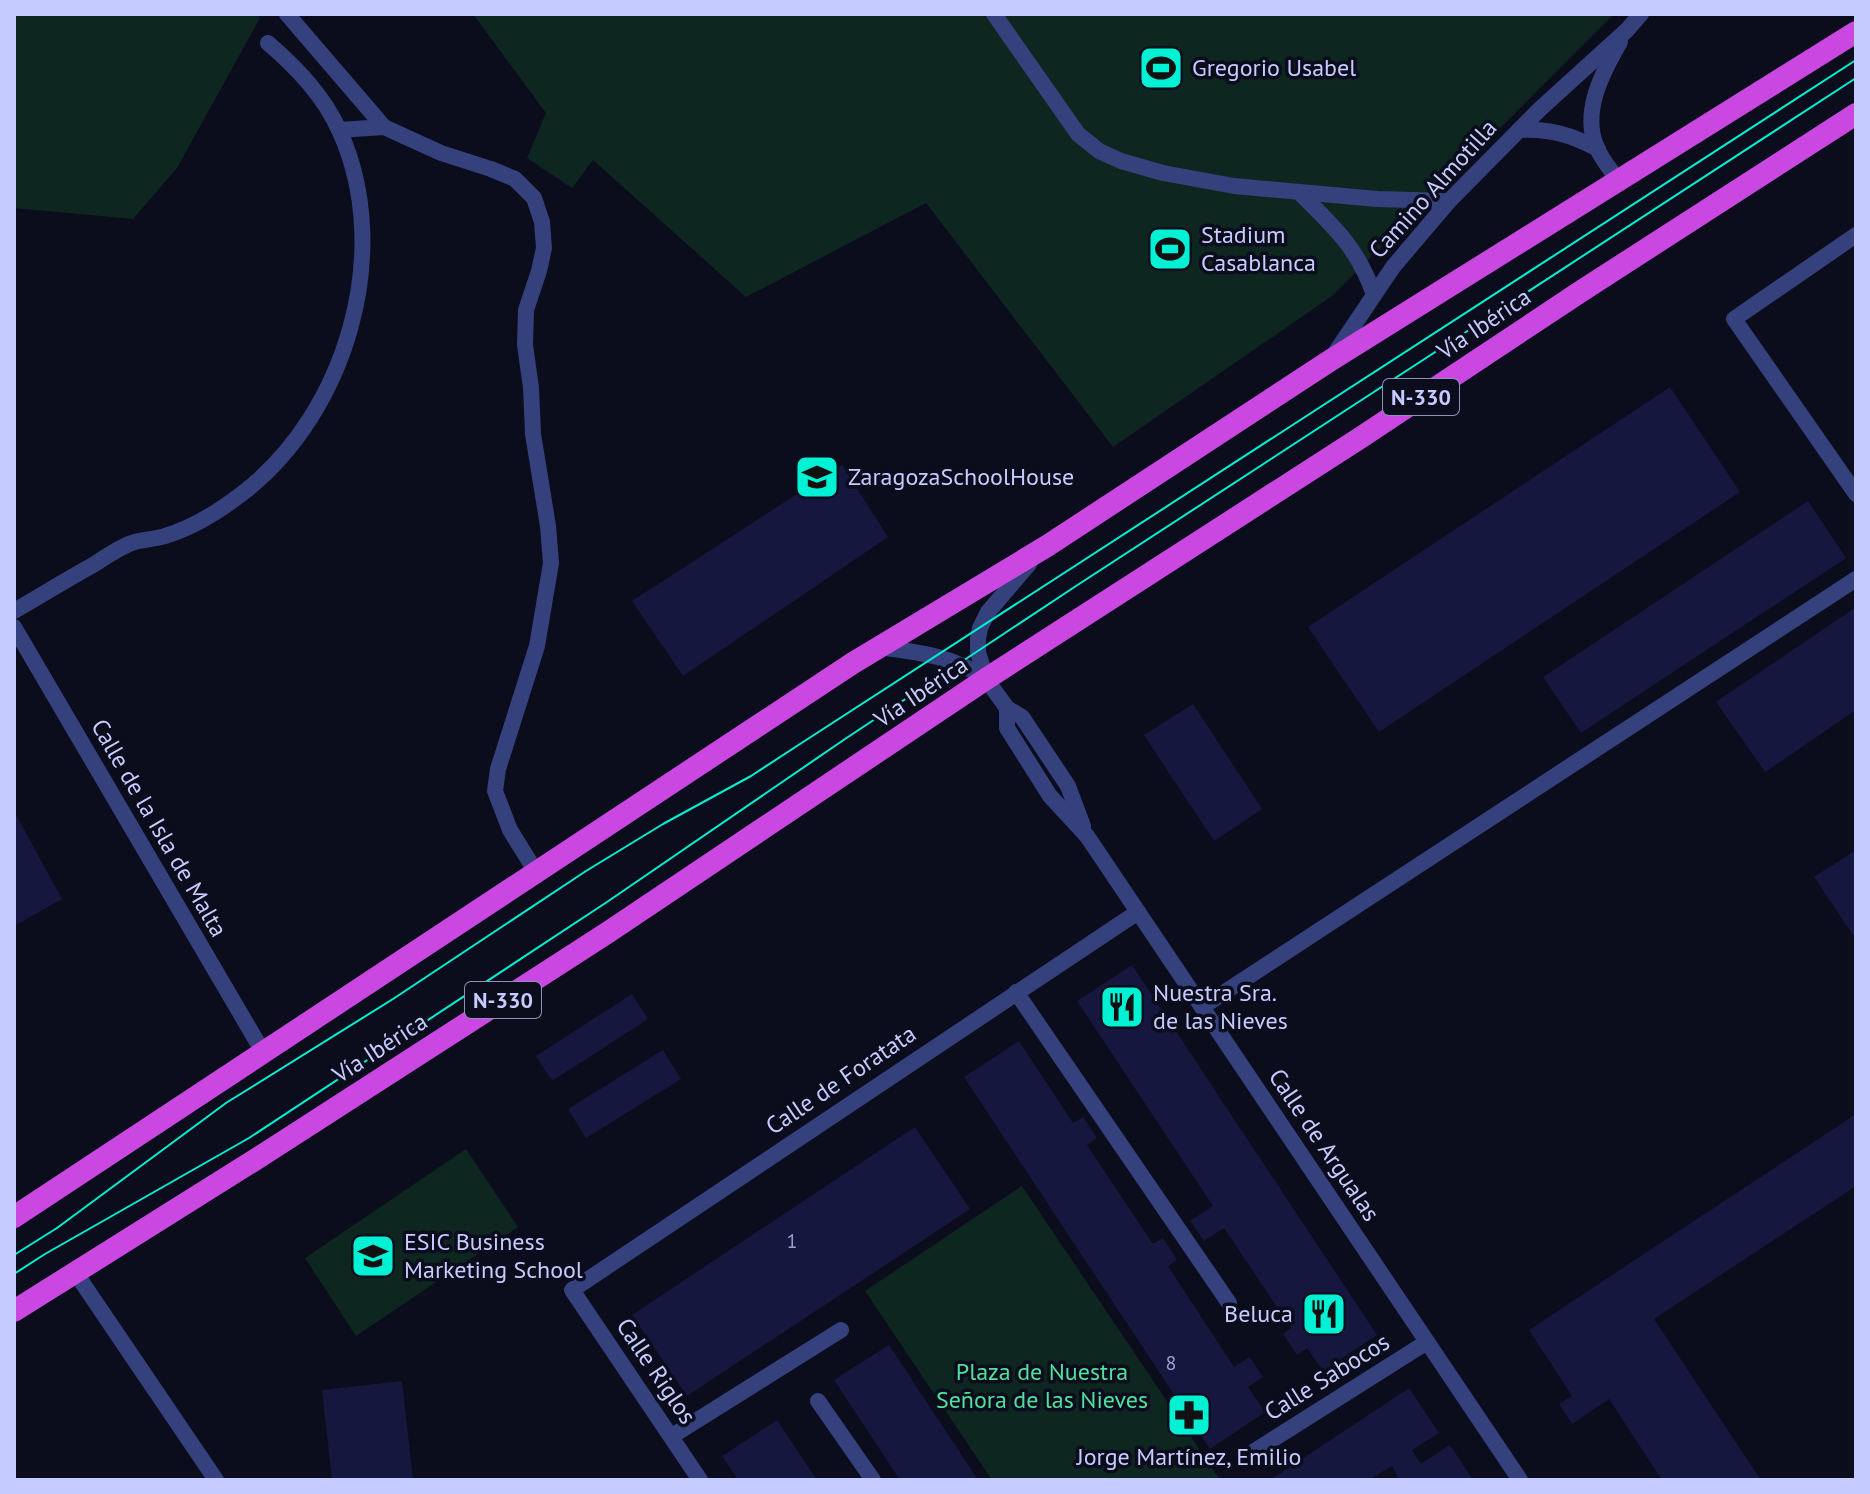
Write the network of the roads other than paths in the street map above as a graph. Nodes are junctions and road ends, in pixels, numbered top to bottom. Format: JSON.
{"nodes":[{"id":1,"x":287,"y":14,"type":"edge"},
{"id":2,"x":994,"y":14,"type":"edge"},
{"id":3,"x":1641,"y":14,"type":"edge"},
{"id":4,"x":1627,"y":30,"type":"junction"},
{"id":5,"x":1856,"y":32,"type":"edge"},
{"id":6,"x":268,"y":43,"type":"dead end"},
{"id":7,"x":1856,"y":114,"type":"edge"},
{"id":8,"x":384,"y":127,"type":"junction"},
{"id":9,"x":339,"y":130,"type":"junction"},
{"id":10,"x":1519,"y":130,"type":"junction"},
{"id":11,"x":1598,"y":149,"type":"junction"},
{"id":12,"x":1618,"y":180,"type":"junction"},
{"id":13,"x":1300,"y":193,"type":"junction"},
{"id":14,"x":1449,"y":201,"type":"junction"},
{"id":15,"x":1856,"y":235,"type":"edge"},
{"id":16,"x":1374,"y":295,"type":"junction"},
{"id":17,"x":1331,"y":360,"type":"junction"},
{"id":18,"x":1856,"y":494,"type":"edge"},
{"id":19,"x":1047,"y":546,"type":"junction"},
{"id":20,"x":1856,"y":579,"type":"edge"},
{"id":21,"x":14,"y":611,"type":"edge"},
{"id":22,"x":14,"y":627,"type":"edge"},
{"id":23,"x":878,"y":647,"type":"junction"},
{"id":24,"x":986,"y":679,"type":"junction"},
{"id":25,"x":536,"y":872,"type":"junction"},
{"id":26,"x":1138,"y":912,"type":"junction"},
{"id":27,"x":1016,"y":992,"type":"junction"},
{"id":28,"x":1202,"y":1007,"type":"junction"},
{"id":29,"x":263,"y":1052,"type":"junction"},
{"id":30,"x":14,"y":1217,"type":"edge"},
{"id":31,"x":75,"y":1272,"type":"junction"},
{"id":32,"x":572,"y":1290,"type":"joint"},
{"id":33,"x":1229,"y":1303,"type":"dead end"},
{"id":34,"x":14,"y":1311,"type":"edge"},
{"id":35,"x":841,"y":1330,"type":"dead end"},
{"id":36,"x":1427,"y":1342,"type":"junction"},
{"id":37,"x":818,"y":1401,"type":"dead end"},
{"id":38,"x":672,"y":1436,"type":"junction"},
{"id":39,"x":1253,"y":1452,"type":"dead end"},
{"id":40,"x":216,"y":1480,"type":"edge"},
{"id":41,"x":700,"y":1480,"type":"edge"},
{"id":42,"x":873,"y":1480,"type":"edge"},
{"id":43,"x":1520,"y":1480,"type":"edge"}],
"edges":[{"from":1,"to":8,"type":"street"},
{"from":2,"to":13,"type":"street"},
{"from":3,"to":4,"type":"street","name":"Camino Almotilla"},
{"from":4,"to":10,"type":"street","name":"Camino Almotilla"},
{"from":4,"to":11,"type":"street","name":"Camino Almotilla"},
{"from":5,"to":12,"type":"highway","name":"Vía Ibérica"},
{"from":6,"to":9,"type":"street"},
{"from":7,"to":24,"type":"highway","name":"Vía Ibérica","number":"N-330"},
{"from":8,"to":9,"type":"street"},
{"from":8,"to":25,"type":"street"},
{"from":9,"to":21,"type":"street"},
{"from":10,"to":11,"type":"street","name":"Camino Almotilla"},
{"from":10,"to":14,"type":"street","name":"Camino Almotilla"},
{"from":11,"to":12,"type":"street","name":"Camino Almotilla"},
{"from":12,"to":17,"type":"highway","name":"Vía Ibérica"},
{"from":13,"to":14,"type":"street"},
{"from":13,"to":16,"type":"street"},
{"from":14,"to":16,"type":"street","name":"Camino Almotilla"},
{"from":15,"to":18,"type":"street"},
{"from":16,"to":17,"type":"street","name":"Camino Almotilla"},
{"from":17,"to":19,"type":"highway","name":"Vía Ibérica"},
{"from":19,"to":23,"type":"highway","name":"Vía Ibérica"},
{"from":19,"to":24,"type":"street","name":"Calle de Argualas"},
{"from":20,"to":28,"type":"street"},
{"from":22,"to":29,"type":"street","name":"Calle de la Isla de Malta"},
{"from":23,"to":24,"type":"street","name":"Calle de Argualas"},
{"from":23,"to":25,"type":"highway","name":"Vía Ibérica"},
{"from":24,"to":26,"type":"street","name":"Calle de Argualas"},
{"from":24,"to":31,"type":"highway","name":"Vía Ibérica","number":"N-330"},
{"from":25,"to":29,"type":"highway","name":"Vía Ibérica"},
{"from":26,"to":27,"type":"street","name":"Calle de Foratata"},
{"from":26,"to":28,"type":"street","name":"Calle de Argualas"},
{"from":27,"to":32,"type":"street","name":"Calle de Foratata"},
{"from":27,"to":33,"type":"street"},
{"from":28,"to":36,"type":"street","name":"Calle de Argualas"},
{"from":29,"to":30,"type":"highway","name":"Vía Ibérica"},
{"from":31,"to":34,"type":"highway","name":"Vía Ibérica","number":"N-330"},
{"from":31,"to":40,"type":"street"},
{"from":32,"to":38,"type":"street","name":"Calle Riglos"},
{"from":35,"to":38,"type":"street"},
{"from":36,"to":39,"type":"street","name":"Calle Sabocos"},
{"from":36,"to":43,"type":"street","name":"Calle de Argualas"},
{"from":37,"to":42,"type":"street"},
{"from":38,"to":41,"type":"street","name":"Calle Riglos"}]}
